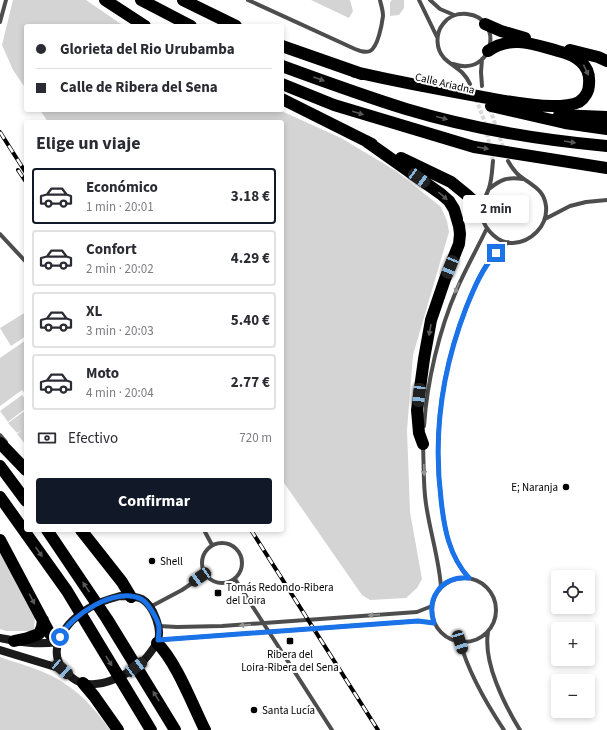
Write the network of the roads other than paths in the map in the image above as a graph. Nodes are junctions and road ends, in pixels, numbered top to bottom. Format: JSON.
{"nodes":[{"id":1,"x":6,"y":0,"type":"edge"},
{"id":2,"x":105,"y":0,"type":"edge"},
{"id":3,"x":141,"y":0,"type":"edge"},
{"id":4,"x":183,"y":0,"type":"edge"},
{"id":5,"x":248,"y":0,"type":"edge"},
{"id":6,"x":253,"y":0,"type":"edge"},
{"id":7,"x":380,"y":0,"type":"edge"},
{"id":8,"x":419,"y":0,"type":"edge"},
{"id":9,"x":430,"y":0,"type":"edge"},
{"id":10,"x":259,"y":5,"type":"junction"},
{"id":11,"x":455,"y":15,"type":"junction"},
{"id":12,"x":0,"y":22,"type":"edge"},
{"id":13,"x":142,"y":24,"type":"edge"},
{"id":14,"x":186,"y":24,"type":"edge"},
{"id":15,"x":232,"y":24,"type":"edge"},
{"id":16,"x":485,"y":24,"type":"junction"},
{"id":17,"x":437,"y":37,"type":"junction"},
{"id":18,"x":284,"y":47,"type":"edge"},
{"id":19,"x":485,"y":55,"type":"junction"},
{"id":20,"x":607,"y":61,"type":"edge"},
{"id":21,"x":453,"y":64,"type":"junction"},
{"id":22,"x":284,"y":67,"type":"edge"},
{"id":23,"x":355,"y":72,"type":"junction"},
{"id":24,"x":470,"y":84,"type":"dead end"},
{"id":25,"x":284,"y":85,"type":"edge"},
{"id":26,"x":482,"y":86,"type":"dead end"},
{"id":27,"x":284,"y":100,"type":"edge"},
{"id":28,"x":530,"y":114,"type":"junction"},
{"id":29,"x":607,"y":117,"type":"edge"},
{"id":30,"x":607,"y":129,"type":"edge"},
{"id":31,"x":366,"y":141,"type":"junction"},
{"id":32,"x":607,"y":146,"type":"edge"},
{"id":33,"x":493,"y":161,"type":"tunnel mouth"},
{"id":34,"x":508,"y":161,"type":"dead end"},
{"id":35,"x":607,"y":168,"type":"edge"},
{"id":36,"x":523,"y":179,"type":"junction"},
{"id":37,"x":489,"y":190,"type":"junction"},
{"id":38,"x":607,"y":200,"type":"edge"},
{"id":39,"x":481,"y":208,"type":"junction"},
{"id":40,"x":545,"y":219,"type":"junction"},
{"id":41,"x":487,"y":228,"type":"junction"},
{"id":42,"x":0,"y":234,"type":"edge"},
{"id":43,"x":508,"y":242,"type":"junction"},
{"id":44,"x":24,"y":260,"type":"edge"},
{"id":45,"x":0,"y":435,"type":"edge"},
{"id":46,"x":0,"y":443,"type":"edge"},
{"id":47,"x":423,"y":444,"type":"junction"},
{"id":48,"x":24,"y":463,"type":"edge"},
{"id":49,"x":0,"y":466,"type":"edge"},
{"id":50,"x":24,"y":468,"type":"edge"},
{"id":51,"x":0,"y":497,"type":"edge"},
{"id":52,"x":24,"y":498,"type":"edge"},
{"id":53,"x":24,"y":531,"type":"edge"},
{"id":54,"x":25,"y":532,"type":"edge"},
{"id":55,"x":48,"y":532,"type":"edge"},
{"id":56,"x":83,"y":532,"type":"edge"},
{"id":57,"x":205,"y":532,"type":"edge"},
{"id":58,"x":0,"y":540,"type":"edge"},
{"id":59,"x":212,"y":545,"type":"junction"},
{"id":60,"x":204,"y":575,"type":"junction"},
{"id":61,"x":469,"y":578,"type":"junction"},
{"id":62,"x":235,"y":579,"type":"junction"},
{"id":63,"x":441,"y":587,"type":"junction"},
{"id":64,"x":126,"y":596,"type":"junction"},
{"id":65,"x":432,"y":606,"type":"junction"},
{"id":66,"x":150,"y":608,"type":"junction"},
{"id":67,"x":43,"y":620,"type":"junction"},
{"id":68,"x":434,"y":623,"type":"junction"},
{"id":69,"x":159,"y":626,"type":"junction"},
{"id":70,"x":488,"y":632,"type":"junction"},
{"id":71,"x":60,"y":637,"type":"junction"},
{"id":72,"x":0,"y":638,"type":"edge"},
{"id":73,"x":14,"y":641,"type":"junction"},
{"id":74,"x":460,"y":642,"type":"junction"},
{"id":75,"x":156,"y":644,"type":"junction"},
{"id":76,"x":0,"y":650,"type":"edge"},
{"id":77,"x":62,"y":669,"type":"junction"},
{"id":78,"x":88,"y":684,"type":"junction"},
{"id":79,"x":118,"y":730,"type":"edge"},
{"id":80,"x":151,"y":730,"type":"edge"},
{"id":81,"x":175,"y":730,"type":"edge"},
{"id":82,"x":205,"y":730,"type":"edge"},
{"id":83,"x":332,"y":730,"type":"edge"},
{"id":84,"x":504,"y":730,"type":"edge"},
{"id":85,"x":520,"y":730,"type":"edge"}],
"edges":[{"from":1,"to":12,"type":"street"},
{"from":2,"to":13,"type":"highway"},
{"from":3,"to":14,"type":"highway"},
{"from":4,"to":15,"type":"highway"},
{"from":5,"to":10,"type":"street"},
{"from":6,"to":10,"type":"street"},
{"from":7,"to":10,"type":"street"},
{"from":8,"to":17,"type":"street"},
{"from":9,"to":11,"type":"street"},
{"from":11,"to":16,"type":"street"},
{"from":11,"to":17,"type":"street"},
{"from":16,"to":19,"type":"street"},
{"from":16,"to":20,"type":"highway"},
{"from":17,"to":21,"type":"street"},
{"from":18,"to":23,"type":"highway","name":"Calle Ariadna"},
{"from":19,"to":21,"type":"street"},
{"from":19,"to":23,"type":"highway","one_way":true},
{"from":19,"to":26,"type":"street"},
{"from":21,"to":24,"type":"street"},
{"from":22,"to":32,"type":"highway","one_way":true},
{"from":23,"to":28,"type":"highway","name":"Calle Ariadna"},
{"from":25,"to":35,"type":"highway","one_way":true},
{"from":27,"to":31,"type":"highway"},
{"from":28,"to":29,"type":"highway"},
{"from":28,"to":30,"type":"highway","name":"Calle Ariadna"},
{"from":31,"to":39,"type":"highway"},
{"from":31,"to":47,"type":"highway","one_way":true},
{"from":33,"to":37,"type":"street"},
{"from":34,"to":36,"type":"street"},
{"from":36,"to":37,"type":"street"},
{"from":36,"to":40,"type":"street"},
{"from":37,"to":39,"type":"street"},
{"from":38,"to":40,"type":"street"},
{"from":39,"to":41,"type":"street"},
{"from":40,"to":43,"type":"street"},
{"from":41,"to":43,"type":"street"},
{"from":41,"to":47,"type":"street","one_way":true},
{"from":42,"to":44,"type":"street"},
{"from":43,"to":61,"type":"street"},
{"from":45,"to":48,"type":"street"},
{"from":46,"to":50,"type":"highway"},
{"from":47,"to":63,"type":"street","one_way":true},
{"from":49,"to":52,"type":"highway"},
{"from":51,"to":53,"type":"highway","one_way":true},
{"from":54,"to":80,"type":"highway","one_way":true},
{"from":81,"to":55,"type":"highway","one_way":true},
{"from":56,"to":64,"type":"highway"},
{"from":57,"to":59,"type":"street"},
{"from":58,"to":67,"type":"highway","one_way":true},
{"from":59,"to":60,"type":"street"},
{"from":59,"to":62,"type":"street"},
{"from":60,"to":62,"type":"street"},
{"from":60,"to":66,"type":"street"},
{"from":61,"to":63,"type":"street"},
{"from":61,"to":70,"type":"street"},
{"from":62,"to":83,"type":"street"},
{"from":63,"to":65,"type":"street"},
{"from":64,"to":66,"type":"main road"},
{"from":64,"to":71,"type":"main road"},
{"from":65,"to":68,"type":"street"},
{"from":65,"to":69,"type":"street","one_way":true},
{"from":66,"to":69,"type":"main road"},
{"from":67,"to":71,"type":"highway"},
{"from":67,"to":73,"type":"highway"},
{"from":68,"to":74,"type":"street"},
{"from":68,"to":75,"type":"street"},
{"from":69,"to":75,"type":"main road"},
{"from":70,"to":74,"type":"street"},
{"from":70,"to":85,"type":"street"},
{"from":71,"to":73,"type":"main road"},
{"from":71,"to":77,"type":"main road"},
{"from":72,"to":73,"type":"main road"},
{"from":74,"to":84,"type":"street"},
{"from":75,"to":78,"type":"main road"},
{"from":75,"to":82,"type":"highway"},
{"from":76,"to":77,"type":"main road"},
{"from":77,"to":78,"type":"main road"},
{"from":78,"to":79,"type":"highway"}]}
